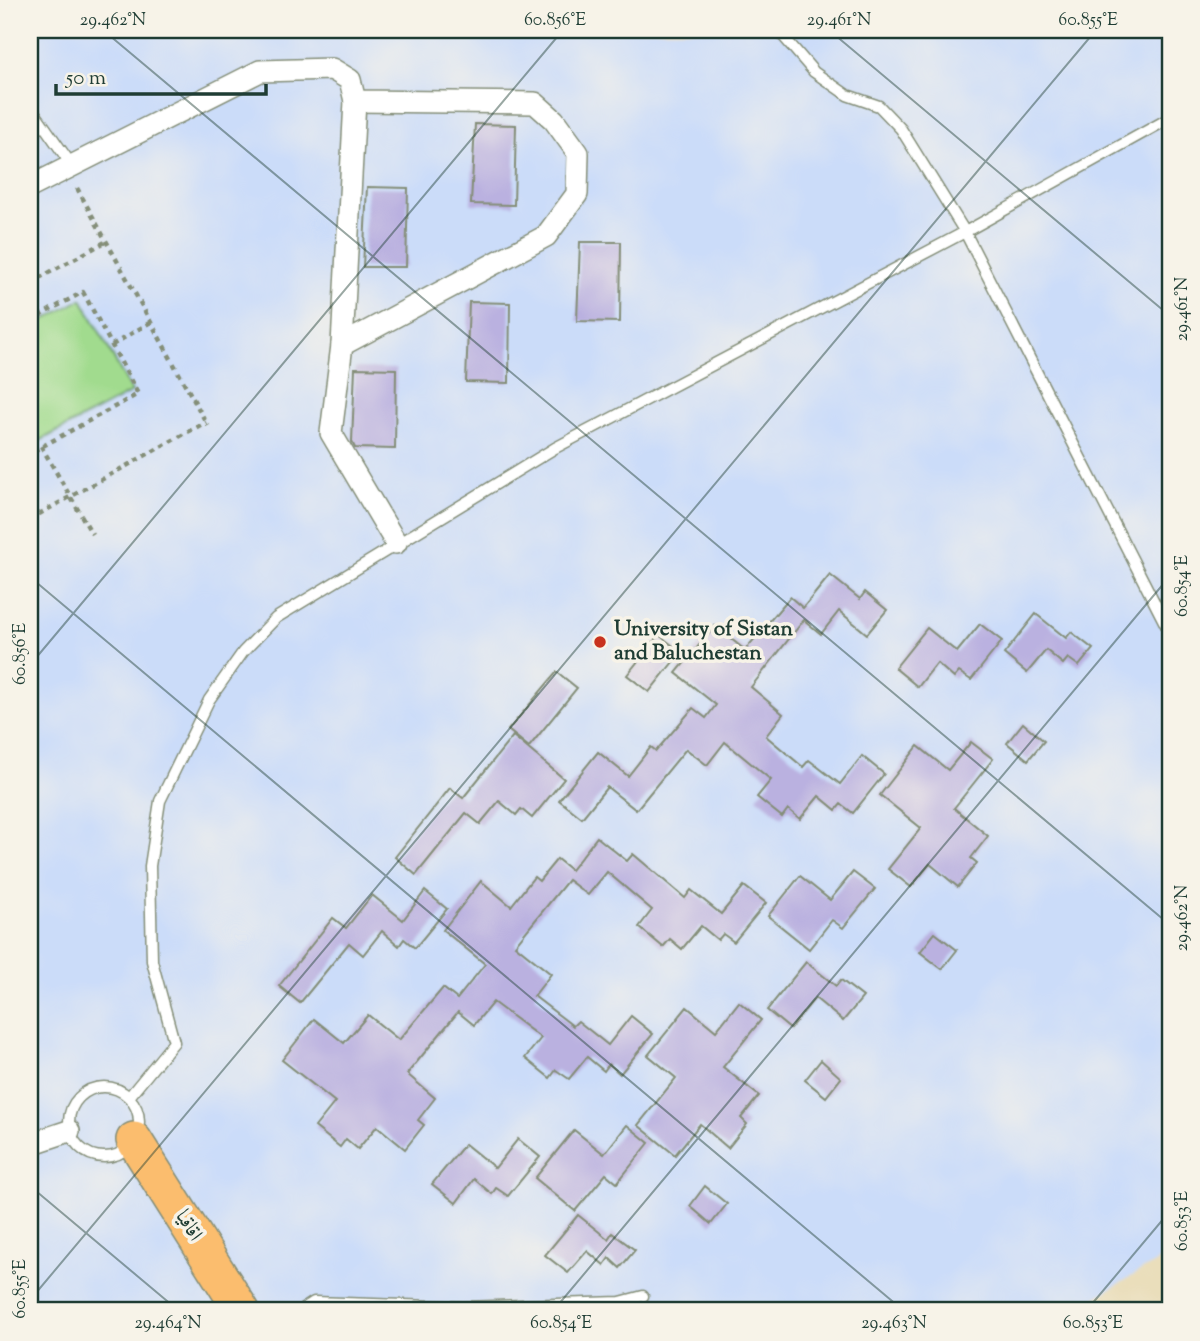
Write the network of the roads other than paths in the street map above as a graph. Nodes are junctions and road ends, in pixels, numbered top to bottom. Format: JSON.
{"nodes":[{"id":1,"x":778,"y":30,"type":"edge"},
{"id":2,"x":355,"y":101,"type":"junction"},
{"id":3,"x":30,"y":106,"type":"edge"},
{"id":4,"x":1170,"y":118,"type":"edge"},
{"id":5,"x":70,"y":168,"type":"junction"},
{"id":6,"x":30,"y":187,"type":"edge"},
{"id":7,"x":965,"y":232,"type":"junction"},
{"id":8,"x":342,"y":345,"type":"junction"},
{"id":9,"x":396,"y":543,"type":"junction"},
{"id":10,"x":1170,"y":633,"type":"edge"},
{"id":11,"x":129,"y":1097,"type":"junction"},
{"id":12,"x":69,"y":1131,"type":"junction"},
{"id":13,"x":134,"y":1140,"type":"junction"},
{"id":14,"x":30,"y":1144,"type":"edge"},
{"id":15,"x":643,"y":1296,"type":"dead end"},
{"id":16,"x":242,"y":1311,"type":"edge"},
{"id":17,"x":300,"y":1311,"type":"edge"}],
"edges":[{"from":1,"to":7,"type":"lane"},
{"from":2,"to":5,"type":"street"},
{"from":2,"to":8,"type":"street"},
{"from":2,"to":8,"type":"street"},
{"from":3,"to":5,"type":"lane"},
{"from":4,"to":7,"type":"lane"},
{"from":5,"to":6,"type":"street"},
{"from":7,"to":9,"type":"lane"},
{"from":7,"to":10,"type":"lane"},
{"from":8,"to":9,"type":"street"},
{"from":9,"to":11,"type":"lane"},
{"from":11,"to":12,"type":"lane"},
{"from":11,"to":13,"type":"lane"},
{"from":12,"to":13,"type":"lane"},
{"from":12,"to":14,"type":"street"},
{"from":13,"to":16,"type":"main road","name":"اقاقیا"},
{"from":15,"to":17,"type":"lane"}]}
